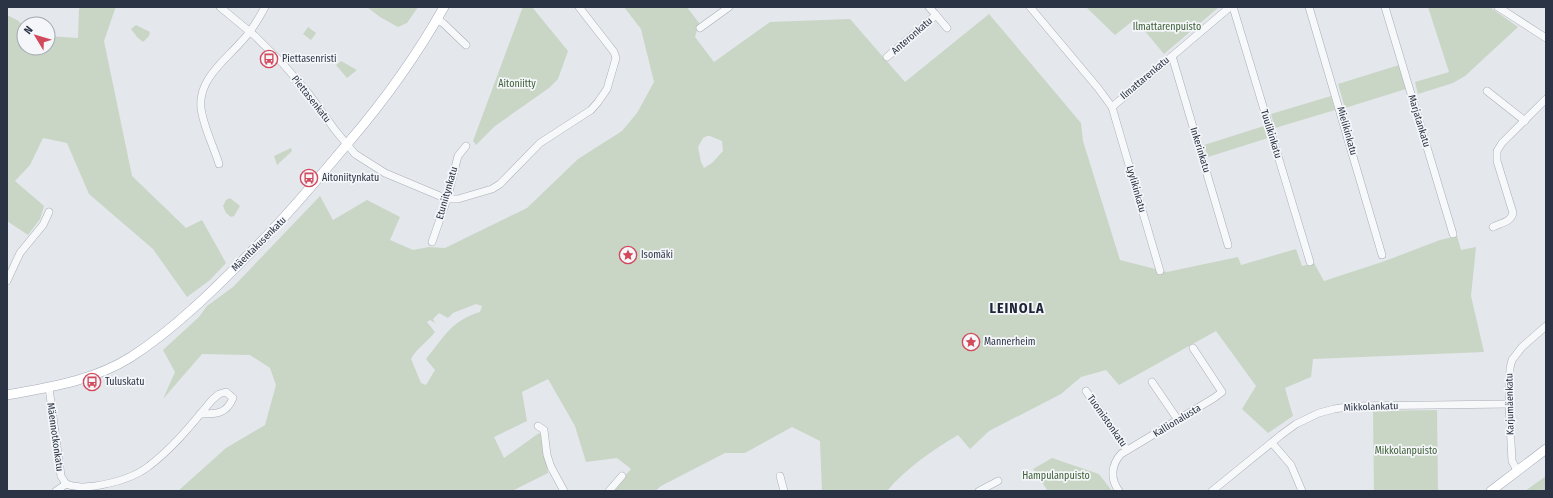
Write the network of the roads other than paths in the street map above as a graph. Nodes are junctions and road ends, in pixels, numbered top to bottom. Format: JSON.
{"nodes":[{"id":1,"x":220,"y":7,"type":"edge"},
{"id":2,"x":265,"y":7,"type":"edge"},
{"id":3,"x":444,"y":7,"type":"edge"},
{"id":4,"x":579,"y":7,"type":"edge"},
{"id":5,"x":729,"y":7,"type":"edge"},
{"id":6,"x":929,"y":7,"type":"edge"},
{"id":7,"x":1030,"y":7,"type":"edge"},
{"id":8,"x":1230,"y":7,"type":"edge"},
{"id":9,"x":1233,"y":7,"type":"edge"},
{"id":10,"x":1309,"y":7,"type":"edge"},
{"id":11,"x":1385,"y":7,"type":"edge"},
{"id":12,"x":1498,"y":7,"type":"edge"},
{"id":13,"x":936,"y":15,"type":"junction"},
{"id":14,"x":437,"y":19,"type":"junction"},
{"id":15,"x":700,"y":28,"type":"dead end"},
{"id":16,"x":947,"y":28,"type":"dead end"},
{"id":17,"x":250,"y":32,"type":"junction"},
{"id":18,"x":1546,"y":38,"type":"edge"},
{"id":19,"x":466,"y":45,"type":"dead end"},
{"id":20,"x":1172,"y":56,"type":"junction"},
{"id":21,"x":887,"y":57,"type":"dead end"},
{"id":22,"x":1487,"y":91,"type":"dead end"},
{"id":23,"x":1546,"y":99,"type":"edge"},
{"id":24,"x":1112,"y":106,"type":"junction"},
{"id":25,"x":1525,"y":121,"type":"junction"},
{"id":26,"x":348,"y":144,"type":"junction"},
{"id":27,"x":466,"y":146,"type":"dead end"},
{"id":28,"x":219,"y":164,"type":"dead end"},
{"id":29,"x":447,"y":199,"type":"junction"},
{"id":30,"x":49,"y":212,"type":"dead end"},
{"id":31,"x":1494,"y":226,"type":"dead end"},
{"id":32,"x":1453,"y":234,"type":"dead end"},
{"id":33,"x":432,"y":242,"type":"dead end"},
{"id":34,"x":1228,"y":245,"type":"dead end"},
{"id":35,"x":1382,"y":255,"type":"dead end"},
{"id":36,"x":1310,"y":262,"type":"dead end"},
{"id":37,"x":1160,"y":271,"type":"dead end"},
{"id":38,"x":7,"y":281,"type":"edge"},
{"id":39,"x":1546,"y":326,"type":"edge"},
{"id":40,"x":1193,"y":348,"type":"dead end"},
{"id":41,"x":1152,"y":382,"type":"dead end"},
{"id":42,"x":49,"y":388,"type":"junction"},
{"id":43,"x":1086,"y":391,"type":"dead end"},
{"id":44,"x":7,"y":395,"type":"edge"},
{"id":45,"x":1509,"y":404,"type":"junction"},
{"id":46,"x":200,"y":414,"type":"dead end"},
{"id":47,"x":1178,"y":420,"type":"junction"},
{"id":48,"x":538,"y":426,"type":"dead end"},
{"id":49,"x":1272,"y":442,"type":"junction"},
{"id":50,"x":1546,"y":449,"type":"edge"},
{"id":51,"x":1127,"y":450,"type":"junction"},
{"id":52,"x":1518,"y":470,"type":"junction"},
{"id":53,"x":622,"y":476,"type":"dead end"},
{"id":54,"x":780,"y":476,"type":"dead end"},
{"id":55,"x":998,"y":481,"type":"dead end"},
{"id":56,"x":66,"y":484,"type":"junction"},
{"id":57,"x":56,"y":491,"type":"edge"},
{"id":58,"x":564,"y":491,"type":"edge"},
{"id":59,"x":609,"y":491,"type":"edge"},
{"id":60,"x":784,"y":491,"type":"edge"},
{"id":61,"x":979,"y":491,"type":"edge"},
{"id":62,"x":1119,"y":491,"type":"edge"},
{"id":63,"x":1212,"y":491,"type":"edge"},
{"id":64,"x":1302,"y":491,"type":"edge"},
{"id":65,"x":1491,"y":491,"type":"edge"}],
"edges":[{"from":1,"to":17,"type":"street","name":"Piettasenkatu"},
{"from":2,"to":17,"type":"street"},
{"from":3,"to":14,"type":"main road","name":"Mäentakusenkatu"},
{"from":4,"to":29,"type":"street"},
{"from":5,"to":15,"type":"street"},
{"from":6,"to":13,"type":"street","name":"Anteronkatu"},
{"from":7,"to":24,"type":"street","name":"Ilmattarenkatu"},
{"from":8,"to":20,"type":"street","name":"Ilmattarenkatu"},
{"from":9,"to":36,"type":"street","name":"Tuulikinkatu"},
{"from":10,"to":35,"type":"street","name":"Mielikinkatu"},
{"from":11,"to":32,"type":"street","name":"Marjatankatu"},
{"from":12,"to":18,"type":"street"},
{"from":13,"to":16,"type":"street","name":"Anteronkatu"},
{"from":13,"to":21,"type":"street","name":"Anteronkatu"},
{"from":14,"to":19,"type":"street"},
{"from":14,"to":26,"type":"main road","name":"Mäentakusenkatu"},
{"from":17,"to":26,"type":"street","name":"Piettasenkatu"},
{"from":17,"to":28,"type":"street"},
{"from":20,"to":24,"type":"street","name":"Ilmattarenkatu"},
{"from":20,"to":34,"type":"street","name":"Inkerinkatu"},
{"from":22,"to":25,"type":"street"},
{"from":23,"to":25,"type":"street"},
{"from":24,"to":37,"type":"street","name":"Lyylikinkatu"},
{"from":25,"to":31,"type":"street"},
{"from":26,"to":29,"type":"street"},
{"from":26,"to":42,"type":"main road","name":"Mäentakusenkatu"},
{"from":27,"to":29,"type":"street","name":"Etuniitynkatu"},
{"from":29,"to":33,"type":"street","name":"Etuniitynkatu"},
{"from":30,"to":38,"type":"street"},
{"from":39,"to":45,"type":"street","name":"Karjumäenkatu"},
{"from":40,"to":47,"type":"street","name":"Kallionalusta"},
{"from":41,"to":47,"type":"street"},
{"from":42,"to":44,"type":"main road","name":"Mäentakusenkatu"},
{"from":42,"to":56,"type":"street","name":"Mäennotkonkatu"},
{"from":43,"to":51,"type":"street","name":"Tuomistonkatu"},
{"from":45,"to":49,"type":"street","name":"Mikkolankatu"},
{"from":45,"to":52,"type":"street","name":"Karjumäenkatu"},
{"from":46,"to":56,"type":"street"},
{"from":47,"to":51,"type":"street","name":"Kallionalusta"},
{"from":48,"to":58,"type":"street"},
{"from":49,"to":63,"type":"street","name":"Mikkolankatu"},
{"from":49,"to":64,"type":"street"},
{"from":50,"to":52,"type":"main road"},
{"from":51,"to":62,"type":"street","name":"Kallionalusta"},
{"from":52,"to":65,"type":"main road"},
{"from":53,"to":59,"type":"street"},
{"from":54,"to":60,"type":"street"},
{"from":55,"to":61,"type":"street"},
{"from":56,"to":57,"type":"street"}]}
